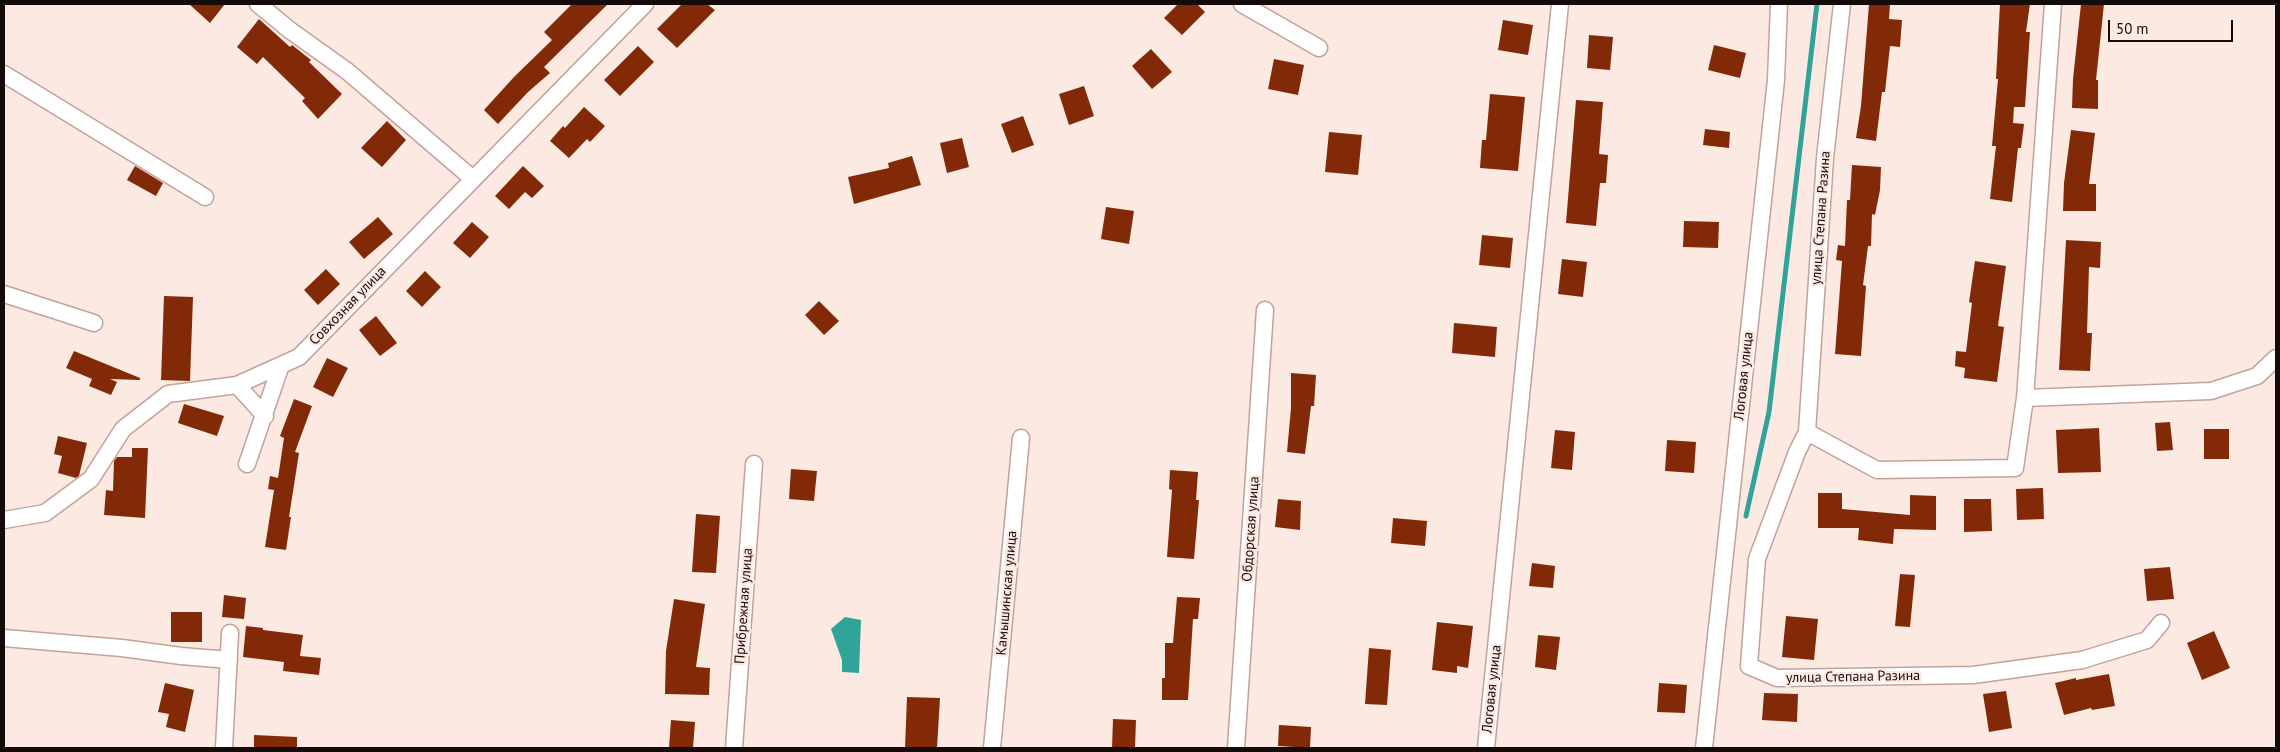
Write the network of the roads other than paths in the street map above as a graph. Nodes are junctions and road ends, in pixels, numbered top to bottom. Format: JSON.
{"nodes":[{"id":1,"x":258,"y":4,"type":"edge"},
{"id":2,"x":645,"y":4,"type":"edge"},
{"id":3,"x":1242,"y":4,"type":"edge"},
{"id":4,"x":1560,"y":4,"type":"edge"},
{"id":5,"x":1779,"y":4,"type":"edge"},
{"id":6,"x":1842,"y":4,"type":"edge"},
{"id":7,"x":2053,"y":4,"type":"edge"},
{"id":8,"x":1319,"y":48,"type":"dead end"},
{"id":9,"x":4,"y":74,"type":"edge"},
{"id":10,"x":473,"y":179,"type":"junction"},
{"id":11,"x":205,"y":197,"type":"dead end"},
{"id":12,"x":4,"y":294,"type":"edge"},
{"id":13,"x":1265,"y":310,"type":"dead end"},
{"id":14,"x":94,"y":323,"type":"dead end"},
{"id":15,"x":2276,"y":358,"type":"edge"},
{"id":16,"x":281,"y":365,"type":"junction"},
{"id":17,"x":237,"y":385,"type":"junction"},
{"id":18,"x":2025,"y":398,"type":"junction"},
{"id":19,"x":265,"y":416,"type":"junction"},
{"id":20,"x":1807,"y":432,"type":"junction"},
{"id":21,"x":1021,"y":438,"type":"dead end"},
{"id":22,"x":247,"y":464,"type":"dead end"},
{"id":23,"x":754,"y":464,"type":"dead end"},
{"id":24,"x":4,"y":520,"type":"edge"},
{"id":25,"x":2161,"y":622,"type":"dead end"},
{"id":26,"x":230,"y":633,"type":"dead end"},
{"id":27,"x":4,"y":638,"type":"edge"},
{"id":28,"x":229,"y":660,"type":"junction"},
{"id":29,"x":224,"y":748,"type":"edge"},
{"id":30,"x":734,"y":748,"type":"edge"},
{"id":31,"x":992,"y":748,"type":"edge"},
{"id":32,"x":1236,"y":748,"type":"edge"},
{"id":33,"x":1486,"y":748,"type":"edge"},
{"id":34,"x":1704,"y":748,"type":"edge"}],
"edges":[{"from":1,"to":10,"type":"street"},
{"from":2,"to":10,"type":"street","name":"Совхозная улица"},
{"from":3,"to":8,"type":"street"},
{"from":4,"to":33,"type":"street","name":"Логовая улица"},
{"from":5,"to":34,"type":"street","name":"Логовая улица"},
{"from":6,"to":20,"type":"street","name":"улица Степана Разина"},
{"from":7,"to":18,"type":"street"},
{"from":9,"to":11,"type":"street"},
{"from":10,"to":16,"type":"street","name":"Совхозная улица"},
{"from":12,"to":14,"type":"street"},
{"from":13,"to":32,"type":"street","name":"Обдорская улица"},
{"from":15,"to":18,"type":"street"},
{"from":16,"to":17,"type":"street","name":"Совхозная улица"},
{"from":16,"to":19,"type":"street"},
{"from":17,"to":19,"type":"street"},
{"from":17,"to":24,"type":"street","name":"Совхозная улица"},
{"from":18,"to":20,"type":"street"},
{"from":19,"to":22,"type":"street"},
{"from":20,"to":25,"type":"street","name":"улица Степана Разина"},
{"from":21,"to":31,"type":"street","name":"Камышинская улица"},
{"from":23,"to":30,"type":"street","name":"Прибрежная улица"},
{"from":26,"to":28,"type":"street"},
{"from":27,"to":28,"type":"street"},
{"from":28,"to":29,"type":"street"}]}
